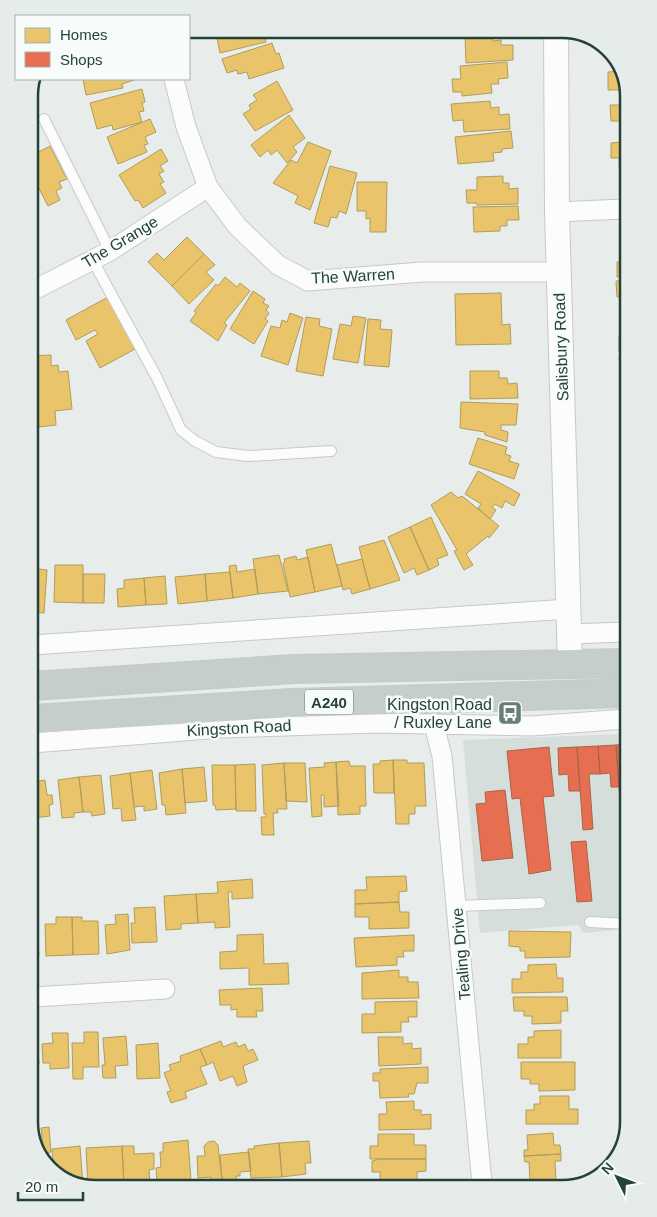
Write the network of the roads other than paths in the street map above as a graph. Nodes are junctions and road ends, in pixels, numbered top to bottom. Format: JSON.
{"nodes":[{"id":1,"x":556,"y":38,"type":"edge"},
{"id":2,"x":174,"y":80,"type":"edge"},
{"id":3,"x":44,"y":119,"type":"dead end"},
{"id":4,"x":208,"y":187,"type":"junction"},
{"id":5,"x":620,"y":209,"type":"edge"},
{"id":6,"x":557,"y":212,"type":"junction"},
{"id":7,"x":110,"y":250,"type":"junction"},
{"id":8,"x":92,"y":259,"type":"junction"},
{"id":9,"x":559,"y":272,"type":"junction"},
{"id":10,"x":38,"y":288,"type":"edge"},
{"id":11,"x":331,"y":451,"type":"dead end"},
{"id":12,"x":569,"y":609,"type":"junction"},
{"id":13,"x":620,"y":632,"type":"edge"},
{"id":14,"x":569,"y":634,"type":"junction"},
{"id":15,"x":38,"y":645,"type":"edge"},
{"id":16,"x":620,"y":663,"type":"edge"},
{"id":17,"x":570,"y":665,"type":"junction"},
{"id":18,"x":38,"y":686,"type":"edge"},
{"id":19,"x":620,"y":692,"type":"edge"},
{"id":20,"x":38,"y":719,"type":"edge"},
{"id":21,"x":620,"y":719,"type":"edge"},
{"id":22,"x":434,"y":725,"type":"junction"},
{"id":23,"x":38,"y":742,"type":"edge"},
{"id":24,"x":540,"y":903,"type":"dead end"},
{"id":25,"x":456,"y":906,"type":"junction"},
{"id":26,"x":590,"y":922,"type":"dead end"},
{"id":27,"x":620,"y":924,"type":"edge"},
{"id":28,"x":164,"y":989,"type":"dead end"},
{"id":29,"x":38,"y":997,"type":"edge"},
{"id":30,"x":482,"y":1180,"type":"edge"}],
"edges":[{"from":1,"to":6,"type":"street","name":"Salisbury Road"},
{"from":2,"to":4,"type":"street","name":"The Warren"},
{"from":3,"to":7,"type":"lane"},
{"from":4,"to":7,"type":"street","name":"The Grange"},
{"from":4,"to":9,"type":"street","name":"The Warren"},
{"from":5,"to":6,"type":"street"},
{"from":6,"to":9,"type":"street","name":"Salisbury Road"},
{"from":7,"to":8,"type":"street","name":"The Grange"},
{"from":8,"to":10,"type":"street","name":"The Grange"},
{"from":8,"to":11,"type":"lane"},
{"from":9,"to":12,"type":"street","name":"Salisbury Road"},
{"from":12,"to":14,"type":"street","name":"Salisbury Road"},
{"from":12,"to":15,"type":"street"},
{"from":13,"to":14,"type":"street"},
{"from":14,"to":17,"type":"street","name":"Salisbury Road"},
{"from":16,"to":17,"type":"highway","number":"A240"},
{"from":17,"to":18,"type":"highway","number":"A240"},
{"from":19,"to":20,"type":"highway","name":"Kingston Road","number":"A240"},
{"from":21,"to":22,"type":"street","name":"Kingston Road"},
{"from":22,"to":23,"type":"street","name":"Kingston Road"},
{"from":22,"to":25,"type":"street","name":"Tealing Drive"},
{"from":24,"to":25,"type":"lane"},
{"from":25,"to":30,"type":"street","name":"Tealing Drive"},
{"from":26,"to":27,"type":"lane"},
{"from":28,"to":29,"type":"street"}]}
